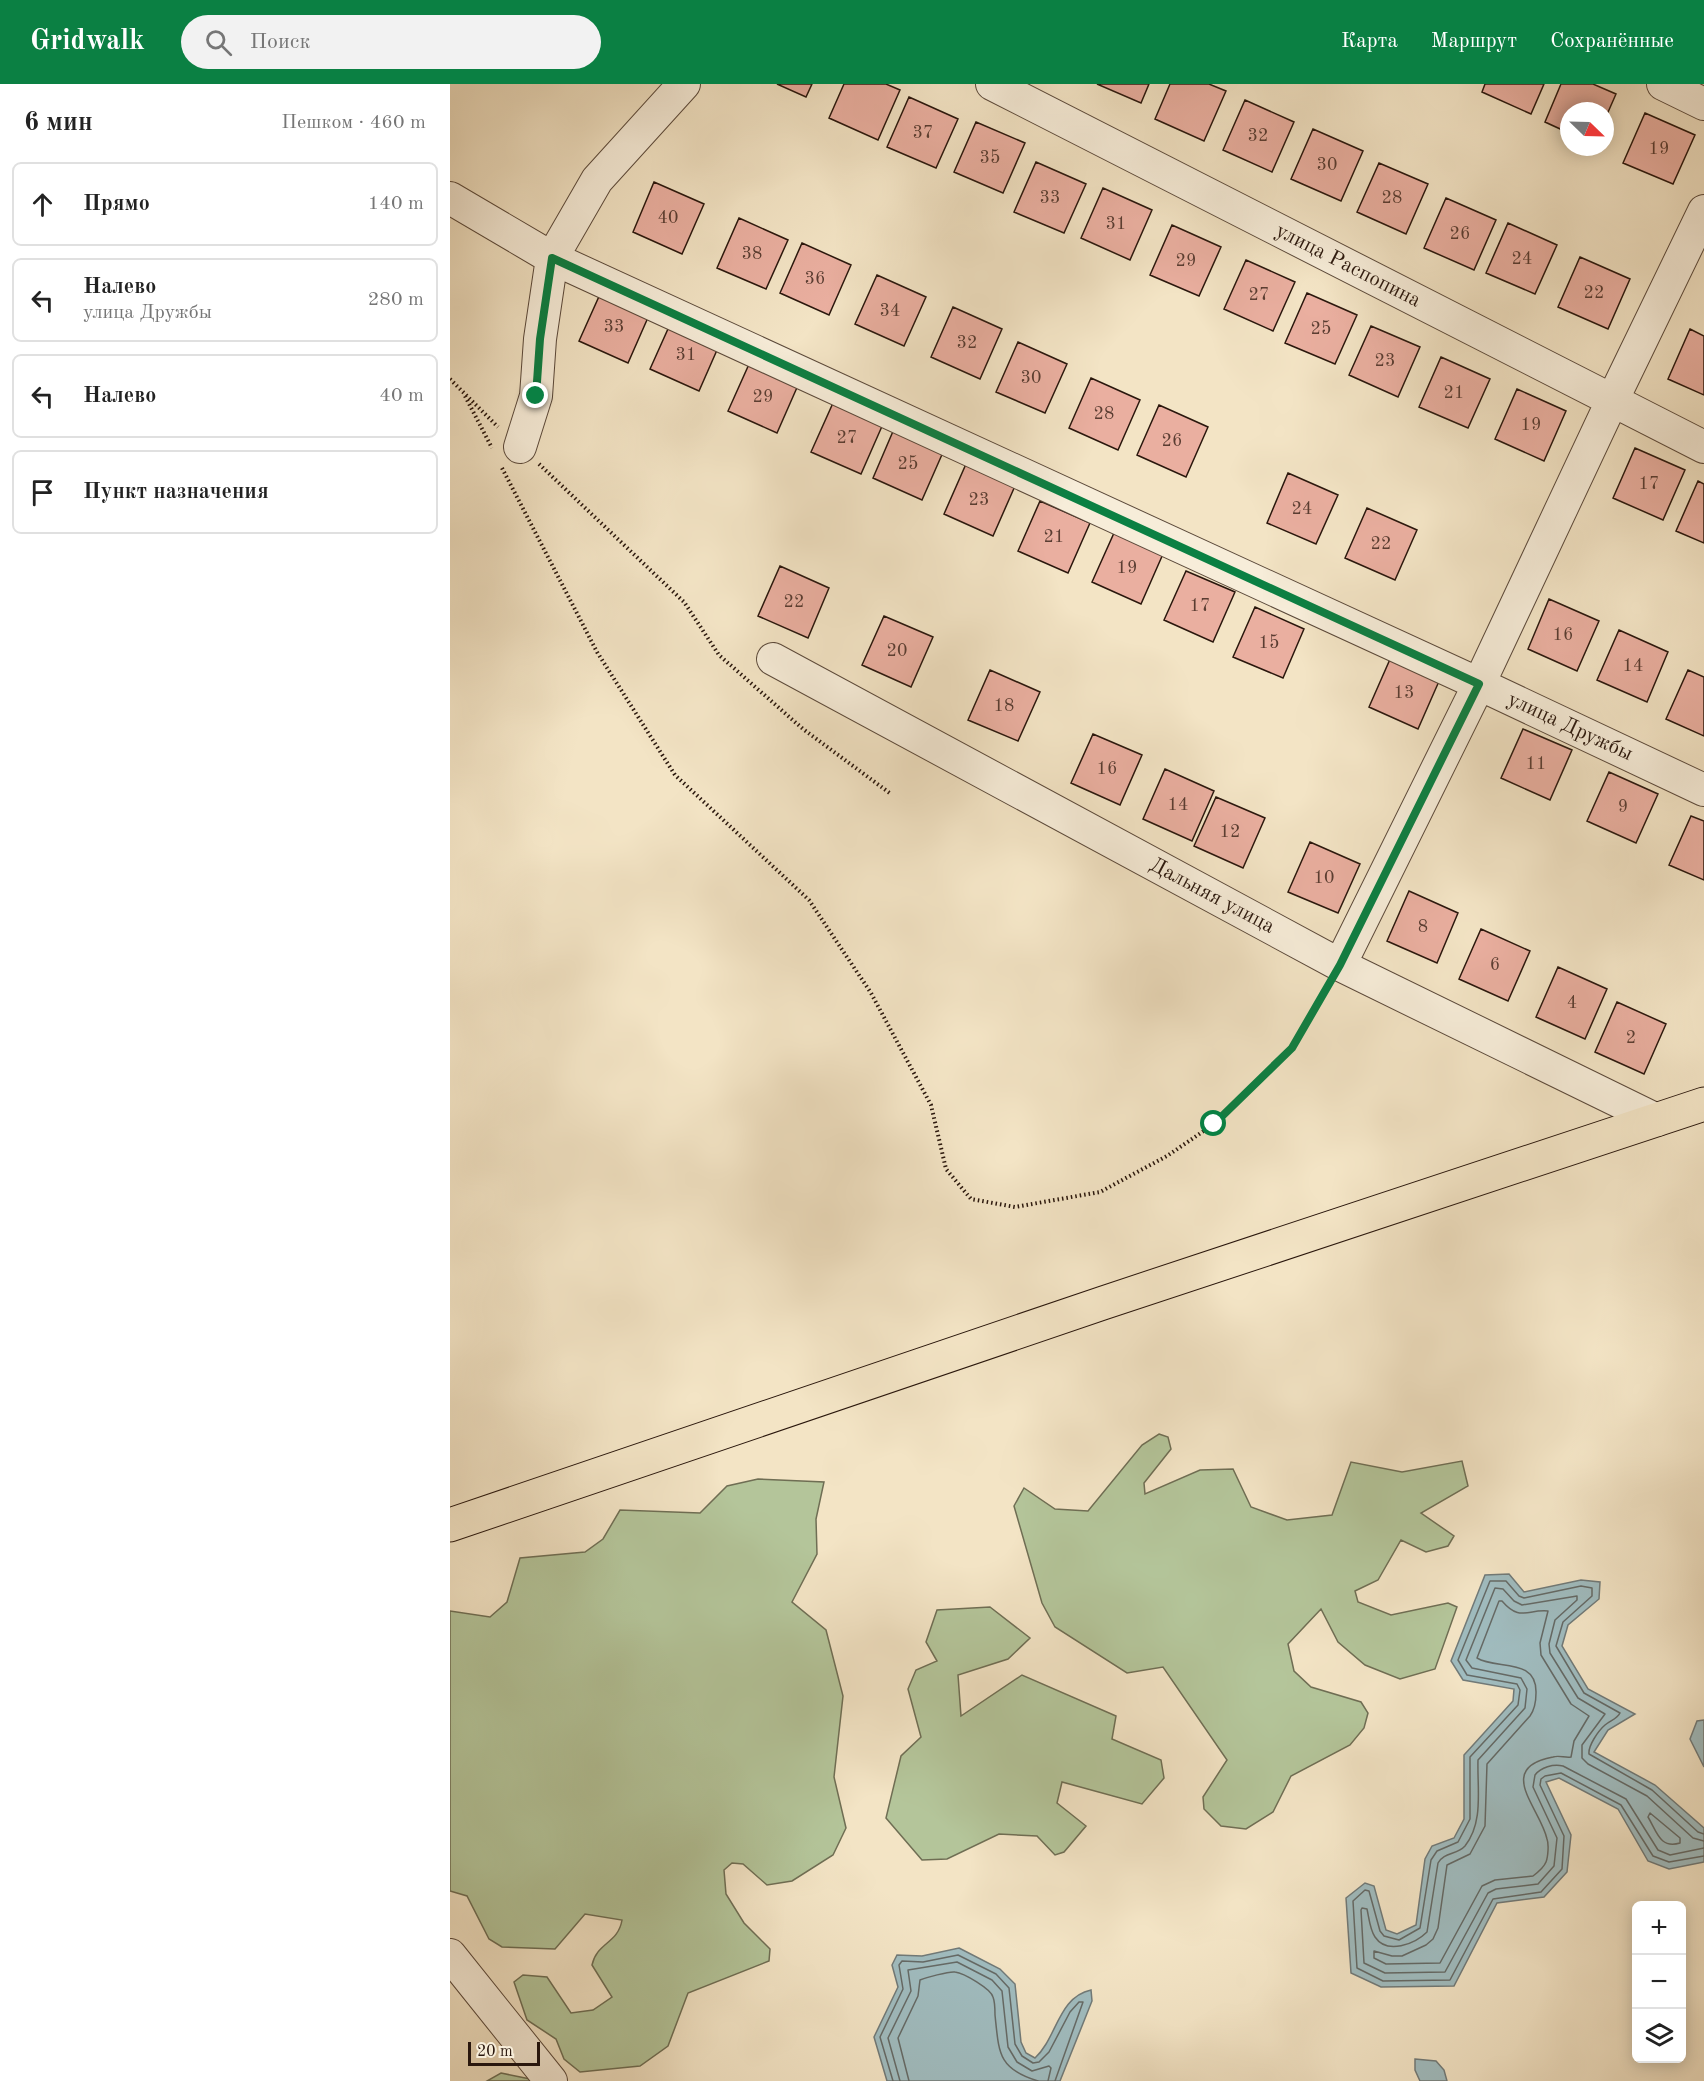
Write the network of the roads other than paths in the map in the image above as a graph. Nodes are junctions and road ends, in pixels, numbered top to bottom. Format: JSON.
{"nodes":[{"id":1,"x":684,"y":84,"type":"edge"},
{"id":2,"x":992,"y":84,"type":"edge"},
{"id":3,"x":1664,"y":84,"type":"edge"},
{"id":4,"x":1704,"y":104,"type":"edge"},
{"id":5,"x":450,"y":198,"type":"edge"},
{"id":6,"x":1704,"y":211,"type":"edge"},
{"id":7,"x":552,"y":258,"type":"junction"},
{"id":8,"x":1612,"y":401,"type":"junction"},
{"id":9,"x":1704,"y":447,"type":"edge"},
{"id":10,"x":506,"y":457,"type":"road end"},
{"id":11,"x":773,"y":658,"type":"dead end"},
{"id":12,"x":1479,"y":684,"type":"junction"},
{"id":13,"x":1704,"y":790,"type":"edge"},
{"id":14,"x":1340,"y":965,"type":"junction"},
{"id":15,"x":1704,"y":1104,"type":"edge"},
{"id":16,"x":1656,"y":1120,"type":"junction"},
{"id":17,"x":450,"y":1525,"type":"edge"},
{"id":18,"x":450,"y":1955,"type":"edge"},
{"id":19,"x":551,"y":2081,"type":"edge"}],
"edges":[{"from":1,"to":7,"type":"street"},
{"from":2,"to":8,"type":"street","name":"улица Распопина"},
{"from":3,"to":4,"type":"street"},
{"from":5,"to":7,"type":"street","name":"улица Дружбы"},
{"from":6,"to":8,"type":"street"},
{"from":7,"to":10,"type":"street"},
{"from":7,"to":12,"type":"street","name":"улица Дружбы"},
{"from":8,"to":9,"type":"street","name":"улица Распопина"},
{"from":8,"to":12,"type":"street"},
{"from":11,"to":14,"type":"street","name":"Дальняя улица"},
{"from":12,"to":13,"type":"street","name":"улица Дружбы"},
{"from":12,"to":14,"type":"street"},
{"from":14,"to":16,"type":"street","name":"Дальняя улица"},
{"from":15,"to":16,"type":"main road"},
{"from":16,"to":17,"type":"main road"},
{"from":18,"to":19,"type":"street"}]}
